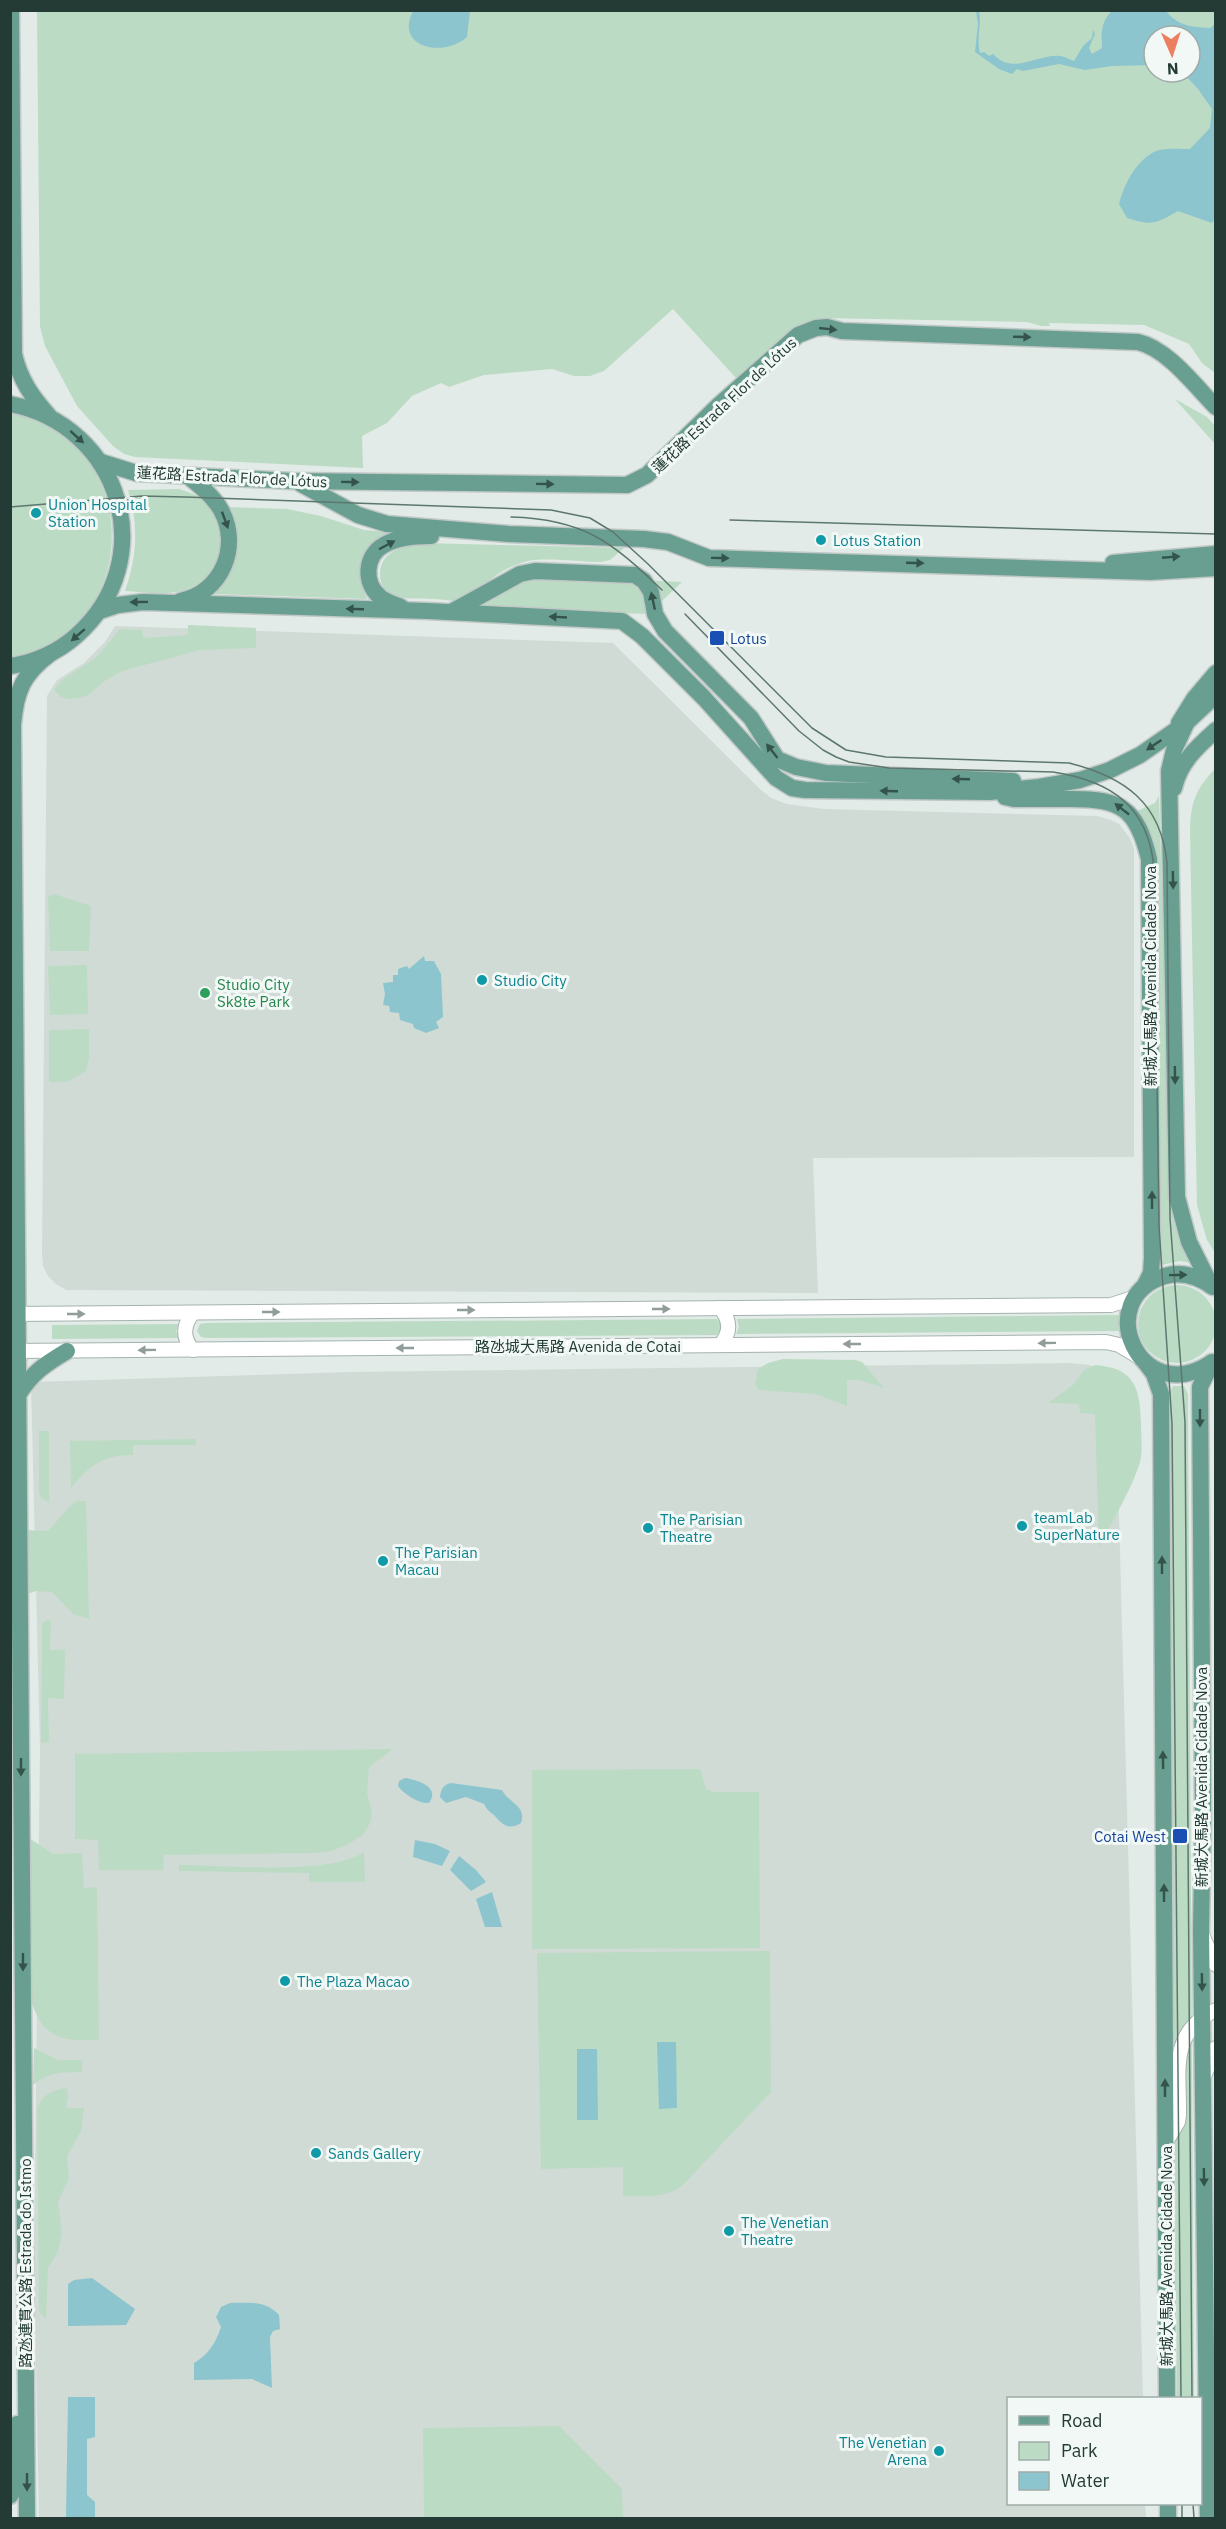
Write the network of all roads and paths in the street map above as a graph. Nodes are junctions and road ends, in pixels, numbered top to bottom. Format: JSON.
{"nodes":[{"id":1,"x":11,"y":10,"type":"edge"},
{"id":2,"x":10,"y":404,"type":"edge"},
{"id":3,"x":1215,"y":407,"type":"edge"},
{"id":4,"x":50,"y":416,"type":"junction"},
{"id":5,"x":101,"y":462,"type":"junction"},
{"id":6,"x":188,"y":476,"type":"junction"},
{"id":7,"x":291,"y":481,"type":"junction"},
{"id":8,"x":509,"y":534,"type":"junction"},
{"id":9,"x":1215,"y":554,"type":"edge"},
{"id":10,"x":1215,"y":568,"type":"edge"},
{"id":11,"x":1071,"y":569,"type":"junction"},
{"id":12,"x":170,"y":603,"type":"junction"},
{"id":13,"x":100,"y":611,"type":"junction"},
{"id":14,"x":414,"y":611,"type":"junction"},
{"id":15,"x":451,"y":612,"type":"junction"},
{"id":16,"x":51,"y":653,"type":"junction"},
{"id":17,"x":10,"y":666,"type":"edge"},
{"id":18,"x":1215,"y":673,"type":"edge"},
{"id":19,"x":1215,"y":695,"type":"edge"},
{"id":20,"x":1180,"y":728,"type":"junction"},
{"id":21,"x":1215,"y":730,"type":"edge"},
{"id":22,"x":1039,"y":787,"type":"junction"},
{"id":23,"x":989,"y":792,"type":"junction"},
{"id":24,"x":1171,"y":821,"type":"junction"},
{"id":25,"x":1213,"y":1288,"type":"edge"},
{"id":26,"x":1140,"y":1292,"type":"junction"},
{"id":27,"x":720,"y":1308,"type":"junction"},
{"id":28,"x":193,"y":1313,"type":"junction"},
{"id":29,"x":14,"y":1314,"type":"edge"},
{"id":30,"x":720,"y":1345,"type":"junction"},
{"id":31,"x":194,"y":1350,"type":"junction"},
{"id":32,"x":14,"y":1351,"type":"edge"},
{"id":33,"x":67,"y":1351,"type":"junction"},
{"id":34,"x":1143,"y":1360,"type":"junction"},
{"id":35,"x":1214,"y":1360,"type":"edge"},
{"id":36,"x":18,"y":1395,"type":"junction"},
{"id":37,"x":14,"y":1425,"type":"edge"},
{"id":38,"x":1201,"y":1929,"type":"junction"},
{"id":39,"x":1215,"y":1965,"type":"edge"},
{"id":40,"x":1209,"y":2014,"type":"edge"},
{"id":41,"x":1215,"y":2048,"type":"edge"},
{"id":42,"x":1203,"y":2079,"type":"junction"},
{"id":43,"x":1166,"y":2142,"type":"junction"},
{"id":44,"x":18,"y":2357,"type":"edge"},
{"id":45,"x":1167,"y":2397,"type":"edge"},
{"id":46,"x":26,"y":2404,"type":"junction"},
{"id":47,"x":10,"y":2496,"type":"edge"},
{"id":48,"x":27,"y":2518,"type":"edge"},
{"id":49,"x":1208,"y":2518,"type":"edge"}],
"edges":[{"from":1,"to":4,"type":"main road"},
{"from":2,"to":4,"type":"main road"},
{"from":7,"to":3,"type":"main road","name":"蓮花路 Estrada Flor de Lótus","one_way":true},
{"from":4,"to":5,"type":"main road","one_way":true},
{"from":5,"to":6,"type":"main road","name":"蓮花路 Estrada Flor de Lótus"},
{"from":5,"to":13,"type":"main road"},
{"from":6,"to":7,"type":"main road","name":"蓮花路 Estrada Flor de Lótus"},
{"from":6,"to":12,"type":"main road","one_way":true},
{"from":7,"to":8,"type":"main road"},
{"from":8,"to":11,"type":"main road","one_way":true},
{"from":14,"to":8,"type":"main road","one_way":true},
{"from":11,"to":9,"type":"main road","one_way":true},
{"from":10,"to":11,"type":"main road"},
{"from":12,"to":13,"type":"main road","one_way":true},
{"from":14,"to":12,"type":"main road","one_way":true},
{"from":13,"to":16,"type":"main road","one_way":true},
{"from":14,"to":15,"type":"main road"},
{"from":22,"to":15,"type":"main road","one_way":true},
{"from":23,"to":15,"type":"main road","one_way":true},
{"from":16,"to":17,"type":"main road"},
{"from":16,"to":29,"type":"main road","name":"路氹連貫公路 Estrada do Istmo"},
{"from":18,"to":20,"type":"main road"},
{"from":19,"to":20,"type":"main road"},
{"from":20,"to":22,"type":"main road","one_way":true},
{"from":20,"to":24,"type":"main road","name":"新城大馬路 Avenida Cidade Nova"},
{"from":21,"to":24,"type":"main road"},
{"from":22,"to":23,"type":"main road"},
{"from":26,"to":23,"type":"main road","name":"新城大馬路 Avenida Cidade Nova","one_way":true},
{"from":24,"to":25,"type":"main road","name":"新城大馬路 Avenida Cidade Nova","one_way":true},
{"from":26,"to":25,"type":"main road","one_way":true},
{"from":26,"to":27,"type":"street"},
{"from":26,"to":34,"type":"main road","name":"新城大馬路 Avenida Cidade Nova"},
{"from":28,"to":27,"type":"street","one_way":true},
{"from":27,"to":30,"type":"street"},
{"from":29,"to":28,"type":"street","one_way":true},
{"from":28,"to":31,"type":"street"},
{"from":29,"to":32,"type":"main road","name":"路氹連貫公路 Estrada do Istmo"},
{"from":30,"to":31,"type":"street","name":"路氹城大馬路 Avenida de Cotai","one_way":true},
{"from":34,"to":30,"type":"street","name":"路氹城大馬路 Avenida de Cotai","one_way":true},
{"from":31,"to":33,"type":"street","name":"路氹城大馬路 Avenida de Cotai","one_way":true},
{"from":32,"to":33,"type":"street","name":"路氹城大馬路 Avenida de Cotai"},
{"from":32,"to":36,"type":"main road","name":"路氹連貫公路 Estrada do Istmo"},
{"from":33,"to":36,"type":"main road"},
{"from":34,"to":35,"type":"main road"},
{"from":43,"to":34,"type":"main road","name":"新城大馬路 Avenida Cidade Nova","one_way":true},
{"from":35,"to":38,"type":"main road","name":"新城大馬路 Avenida Cidade Nova","one_way":true},
{"from":36,"to":37,"type":"main road","name":"路氹連貫公路 Estrada do Istmo"},
{"from":37,"to":44,"type":"main road","name":"路氹連貫公路 Estrada do Istmo","one_way":true},
{"from":38,"to":39,"type":"street"},
{"from":38,"to":40,"type":"main road","name":"新城大馬路 Avenida Cidade Nova","one_way":true},
{"from":40,"to":42,"type":"main road","name":"新城大馬路 Avenida Cidade Nova"},
{"from":40,"to":43,"type":"street"},
{"from":41,"to":42,"type":"street"},
{"from":42,"to":49,"type":"main road","name":"新城大馬路 Avenida Cidade Nova","one_way":true},
{"from":43,"to":45,"type":"main road","name":"新城大馬路 Avenida Cidade Nova"},
{"from":44,"to":46,"type":"main road","name":"路氹連貫公路 Estrada do Istmo"},
{"from":46,"to":47,"type":"main road"},
{"from":46,"to":48,"type":"main road","name":"路氹連貫公路 Estrada do Istmo","one_way":true}]}
